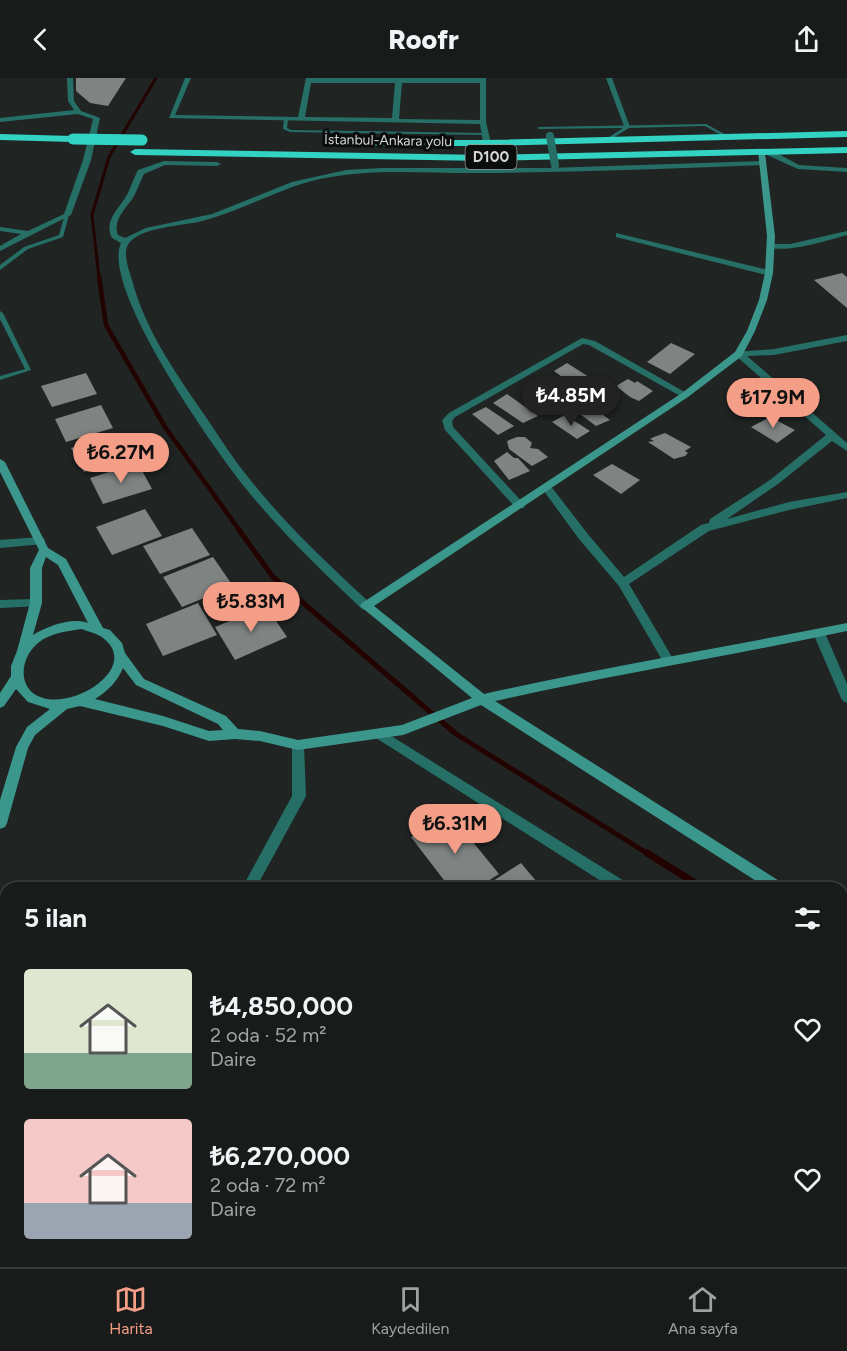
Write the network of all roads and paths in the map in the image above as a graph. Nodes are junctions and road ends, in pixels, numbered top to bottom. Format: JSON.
{"nodes":[{"id":1,"x":70,"y":78,"type":"edge"},
{"id":2,"x":188,"y":78,"type":"edge"},
{"id":3,"x":609,"y":78,"type":"edge"},
{"id":4,"x":399,"y":79,"type":"edge"},
{"id":5,"x":483,"y":79,"type":"edge"},
{"id":6,"x":309,"y":80,"type":"edge"},
{"id":7,"x":78,"y":112,"type":"junction"},
{"id":8,"x":286,"y":119,"type":"junction"},
{"id":9,"x":301,"y":119,"type":"junction"},
{"id":10,"x":0,"y":120,"type":"edge"},
{"id":11,"x":395,"y":121,"type":"junction"},
{"id":12,"x":483,"y":122,"type":"junction"},
{"id":13,"x":628,"y":126,"type":"junction"},
{"id":14,"x":539,"y":128,"type":"dead end"},
{"id":15,"x":847,"y":134,"type":"edge"},
{"id":16,"x":0,"y":136,"type":"edge"},
{"id":17,"x":550,"y":136,"type":"dead end"},
{"id":18,"x":486,"y":138,"type":"junction"},
{"id":19,"x":730,"y":138,"type":"junction"},
{"id":20,"x":147,"y":140,"type":"dead end"},
{"id":21,"x":608,"y":140,"type":"junction"},
{"id":22,"x":282,"y":142,"type":"dead end"},
{"id":23,"x":0,"y":149,"type":"edge"},
{"id":24,"x":847,"y":150,"type":"edge"},
{"id":25,"x":765,"y":156,"type":"junction"},
{"id":26,"x":217,"y":164,"type":"dead end"},
{"id":27,"x":555,"y":165,"type":"dead end"},
{"id":28,"x":847,"y":170,"type":"edge"},
{"id":29,"x":67,"y":215,"type":"junction"},
{"id":30,"x":0,"y":229,"type":"edge"},
{"id":31,"x":27,"y":233,"type":"junction"},
{"id":32,"x":847,"y":233,"type":"edge"},
{"id":33,"x":619,"y":235,"type":"dead end"},
{"id":34,"x":126,"y":242,"type":"junction"},
{"id":35,"x":771,"y":246,"type":"junction"},
{"id":36,"x":0,"y":249,"type":"edge"},
{"id":37,"x":0,"y":268,"type":"edge"},
{"id":38,"x":769,"y":273,"type":"junction"},
{"id":39,"x":0,"y":313,"type":"edge"},
{"id":40,"x":847,"y":338,"type":"edge"},
{"id":41,"x":739,"y":354,"type":"junction"},
{"id":42,"x":0,"y":378,"type":"edge"},
{"id":43,"x":685,"y":395,"type":"junction"},
{"id":44,"x":833,"y":435,"type":"junction"},
{"id":45,"x":847,"y":448,"type":"edge"},
{"id":46,"x":0,"y":462,"type":"edge"},
{"id":47,"x":546,"y":487,"type":"junction"},
{"id":48,"x":847,"y":495,"type":"edge"},
{"id":49,"x":520,"y":506,"type":"junction"},
{"id":50,"x":705,"y":528,"type":"junction"},
{"id":51,"x":0,"y":544,"type":"edge"},
{"id":52,"x":42,"y":546,"type":"junction"},
{"id":53,"x":623,"y":583,"type":"junction"},
{"id":54,"x":36,"y":603,"type":"junction"},
{"id":55,"x":0,"y":604,"type":"edge"},
{"id":56,"x":366,"y":606,"type":"junction"},
{"id":57,"x":847,"y":627,"type":"edge"},
{"id":58,"x":97,"y":628,"type":"junction"},
{"id":59,"x":819,"y":633,"type":"junction"},
{"id":60,"x":22,"y":652,"type":"junction"},
{"id":61,"x":121,"y":656,"type":"junction"},
{"id":62,"x":669,"y":662,"type":"junction"},
{"id":63,"x":15,"y":678,"type":"junction"},
{"id":64,"x":847,"y":698,"type":"edge"},
{"id":65,"x":482,"y":699,"type":"junction"},
{"id":66,"x":81,"y":701,"type":"junction"},
{"id":67,"x":0,"y":703,"type":"edge"},
{"id":68,"x":63,"y":705,"type":"junction"},
{"id":69,"x":236,"y":734,"type":"junction"},
{"id":70,"x":380,"y":734,"type":"junction"},
{"id":71,"x":298,"y":745,"type":"junction"},
{"id":72,"x":0,"y":823,"type":"edge"},
{"id":73,"x":252,"y":882,"type":"edge"},
{"id":74,"x":614,"y":882,"type":"edge"},
{"id":75,"x":770,"y":882,"type":"edge"}],
"edges":[{"from":1,"to":7,"type":"street"},
{"from":2,"to":8,"type":"street"},
{"from":3,"to":13,"type":"street"},
{"from":4,"to":5,"type":"street"},
{"from":4,"to":6,"type":"street"},
{"from":4,"to":11,"type":"street"},
{"from":5,"to":12,"type":"street"},
{"from":6,"to":9,"type":"street"},
{"from":7,"to":10,"type":"street"},
{"from":7,"to":29,"type":"street"},
{"from":8,"to":9,"type":"street"},
{"from":8,"to":18,"type":"lane"},
{"from":9,"to":11,"type":"street"},
{"from":11,"to":12,"type":"street"},
{"from":12,"to":18,"type":"street"},
{"from":13,"to":14,"type":"lane"},
{"from":13,"to":19,"type":"lane"},
{"from":13,"to":21,"type":"lane"},
{"from":15,"to":19,"type":"highway","name":"İstanbul-Ankara yolu","number":"D100"},
{"from":16,"to":20,"type":"highway","bridge":true},
{"from":17,"to":27,"type":"street","bridge":true},
{"from":18,"to":21,"type":"highway","name":"İstanbul-Ankara yolu","number":"D100"},
{"from":18,"to":22,"type":"highway","name":"İstanbul-Ankara yolu","number":"D100"},
{"from":19,"to":21,"type":"highway","name":"İstanbul-Ankara yolu","number":"D100"},
{"from":23,"to":25,"type":"highway","name":"İstanbul-Ankara yolu","number":"D100"},
{"from":24,"to":25,"type":"highway","name":"İstanbul-Ankara yolu","number":"D100"},
{"from":25,"to":28,"type":"street"},
{"from":25,"to":34,"type":"street"},
{"from":25,"to":35,"type":"street"},
{"from":26,"to":34,"type":"street"},
{"from":29,"to":31,"type":"street"},
{"from":29,"to":37,"type":"lane"},
{"from":30,"to":31,"type":"street"},
{"from":31,"to":36,"type":"street"},
{"from":32,"to":35,"type":"street"},
{"from":33,"to":38,"type":"street"},
{"from":34,"to":56,"type":"street"},
{"from":35,"to":38,"type":"street"},
{"from":38,"to":41,"type":"street"},
{"from":39,"to":42,"type":"lane"},
{"from":40,"to":41,"type":"street"},
{"from":41,"to":43,"type":"street"},
{"from":41,"to":44,"type":"street"},
{"from":43,"to":47,"type":"street"},
{"from":43,"to":49,"type":"street"},
{"from":44,"to":45,"type":"street"},
{"from":44,"to":50,"type":"street"},
{"from":46,"to":52,"type":"street"},
{"from":47,"to":49,"type":"street"},
{"from":47,"to":53,"type":"street"},
{"from":48,"to":50,"type":"street"},
{"from":49,"to":56,"type":"street"},
{"from":50,"to":53,"type":"street"},
{"from":51,"to":52,"type":"street"},
{"from":52,"to":54,"type":"street"},
{"from":52,"to":58,"type":"street"},
{"from":53,"to":62,"type":"street"},
{"from":54,"to":55,"type":"street"},
{"from":54,"to":60,"type":"street"},
{"from":56,"to":65,"type":"street"},
{"from":57,"to":59,"type":"street"},
{"from":58,"to":60,"type":"street"},
{"from":58,"to":61,"type":"street"},
{"from":59,"to":62,"type":"street"},
{"from":59,"to":64,"type":"street"},
{"from":60,"to":63,"type":"street"},
{"from":61,"to":66,"type":"street"},
{"from":61,"to":69,"type":"street"},
{"from":62,"to":65,"type":"street"},
{"from":63,"to":67,"type":"street"},
{"from":63,"to":68,"type":"street"},
{"from":65,"to":70,"type":"street"},
{"from":65,"to":75,"type":"street"},
{"from":66,"to":68,"type":"street"},
{"from":66,"to":69,"type":"street"},
{"from":68,"to":72,"type":"street"},
{"from":69,"to":71,"type":"street"},
{"from":70,"to":71,"type":"street"},
{"from":70,"to":74,"type":"street"},
{"from":71,"to":73,"type":"street"}]}
